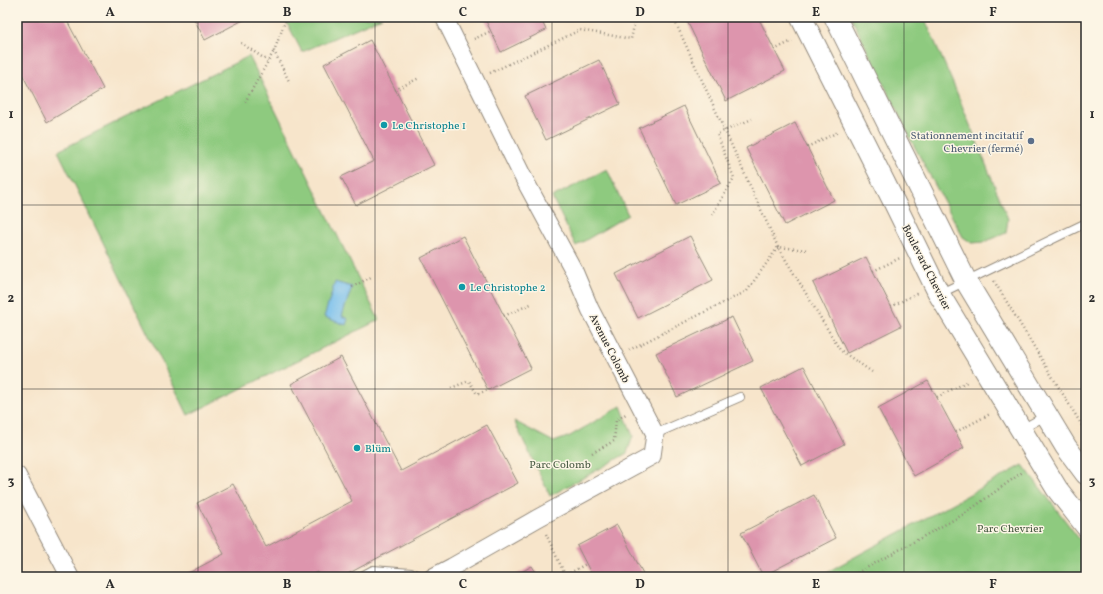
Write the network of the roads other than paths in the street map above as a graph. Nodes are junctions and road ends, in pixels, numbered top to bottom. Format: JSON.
{"nodes":[{"id":1,"x":444,"y":17,"type":"edge"},
{"id":2,"x":801,"y":17,"type":"edge"},
{"id":3,"x":836,"y":17,"type":"edge"},
{"id":4,"x":1086,"y":223,"type":"edge"},
{"id":5,"x":966,"y":281,"type":"junction"},
{"id":6,"x":939,"y":294,"type":"junction"},
{"id":7,"x":740,"y":397,"type":"dead end"},
{"id":8,"x":1047,"y":415,"type":"junction"},
{"id":9,"x":1021,"y":429,"type":"junction"},
{"id":10,"x":655,"y":434,"type":"junction"},
{"id":11,"x":1086,"y":474,"type":"edge"},
{"id":12,"x":17,"y":475,"type":"edge"},
{"id":13,"x":1086,"y":526,"type":"edge"},
{"id":14,"x":70,"y":577,"type":"edge"},
{"id":15,"x":360,"y":577,"type":"edge"},
{"id":16,"x":422,"y":577,"type":"edge"},
{"id":17,"x":433,"y":577,"type":"edge"}],
"edges":[{"from":1,"to":10,"type":"street","name":"Avenue Colomb"},
{"from":2,"to":6,"type":"street","name":"Boulevard Chevrier"},
{"from":3,"to":5,"type":"street"},
{"from":4,"to":5,"type":"lane"},
{"from":5,"to":6,"type":"lane"},
{"from":5,"to":8,"type":"street"},
{"from":6,"to":9,"type":"street","name":"Boulevard Chevrier"},
{"from":7,"to":10,"type":"lane"},
{"from":8,"to":9,"type":"lane"},
{"from":8,"to":11,"type":"street"},
{"from":9,"to":13,"type":"street","name":"Boulevard Chevrier"},
{"from":10,"to":17,"type":"street"},
{"from":12,"to":14,"type":"street"},
{"from":15,"to":16,"type":"lane"}]}
